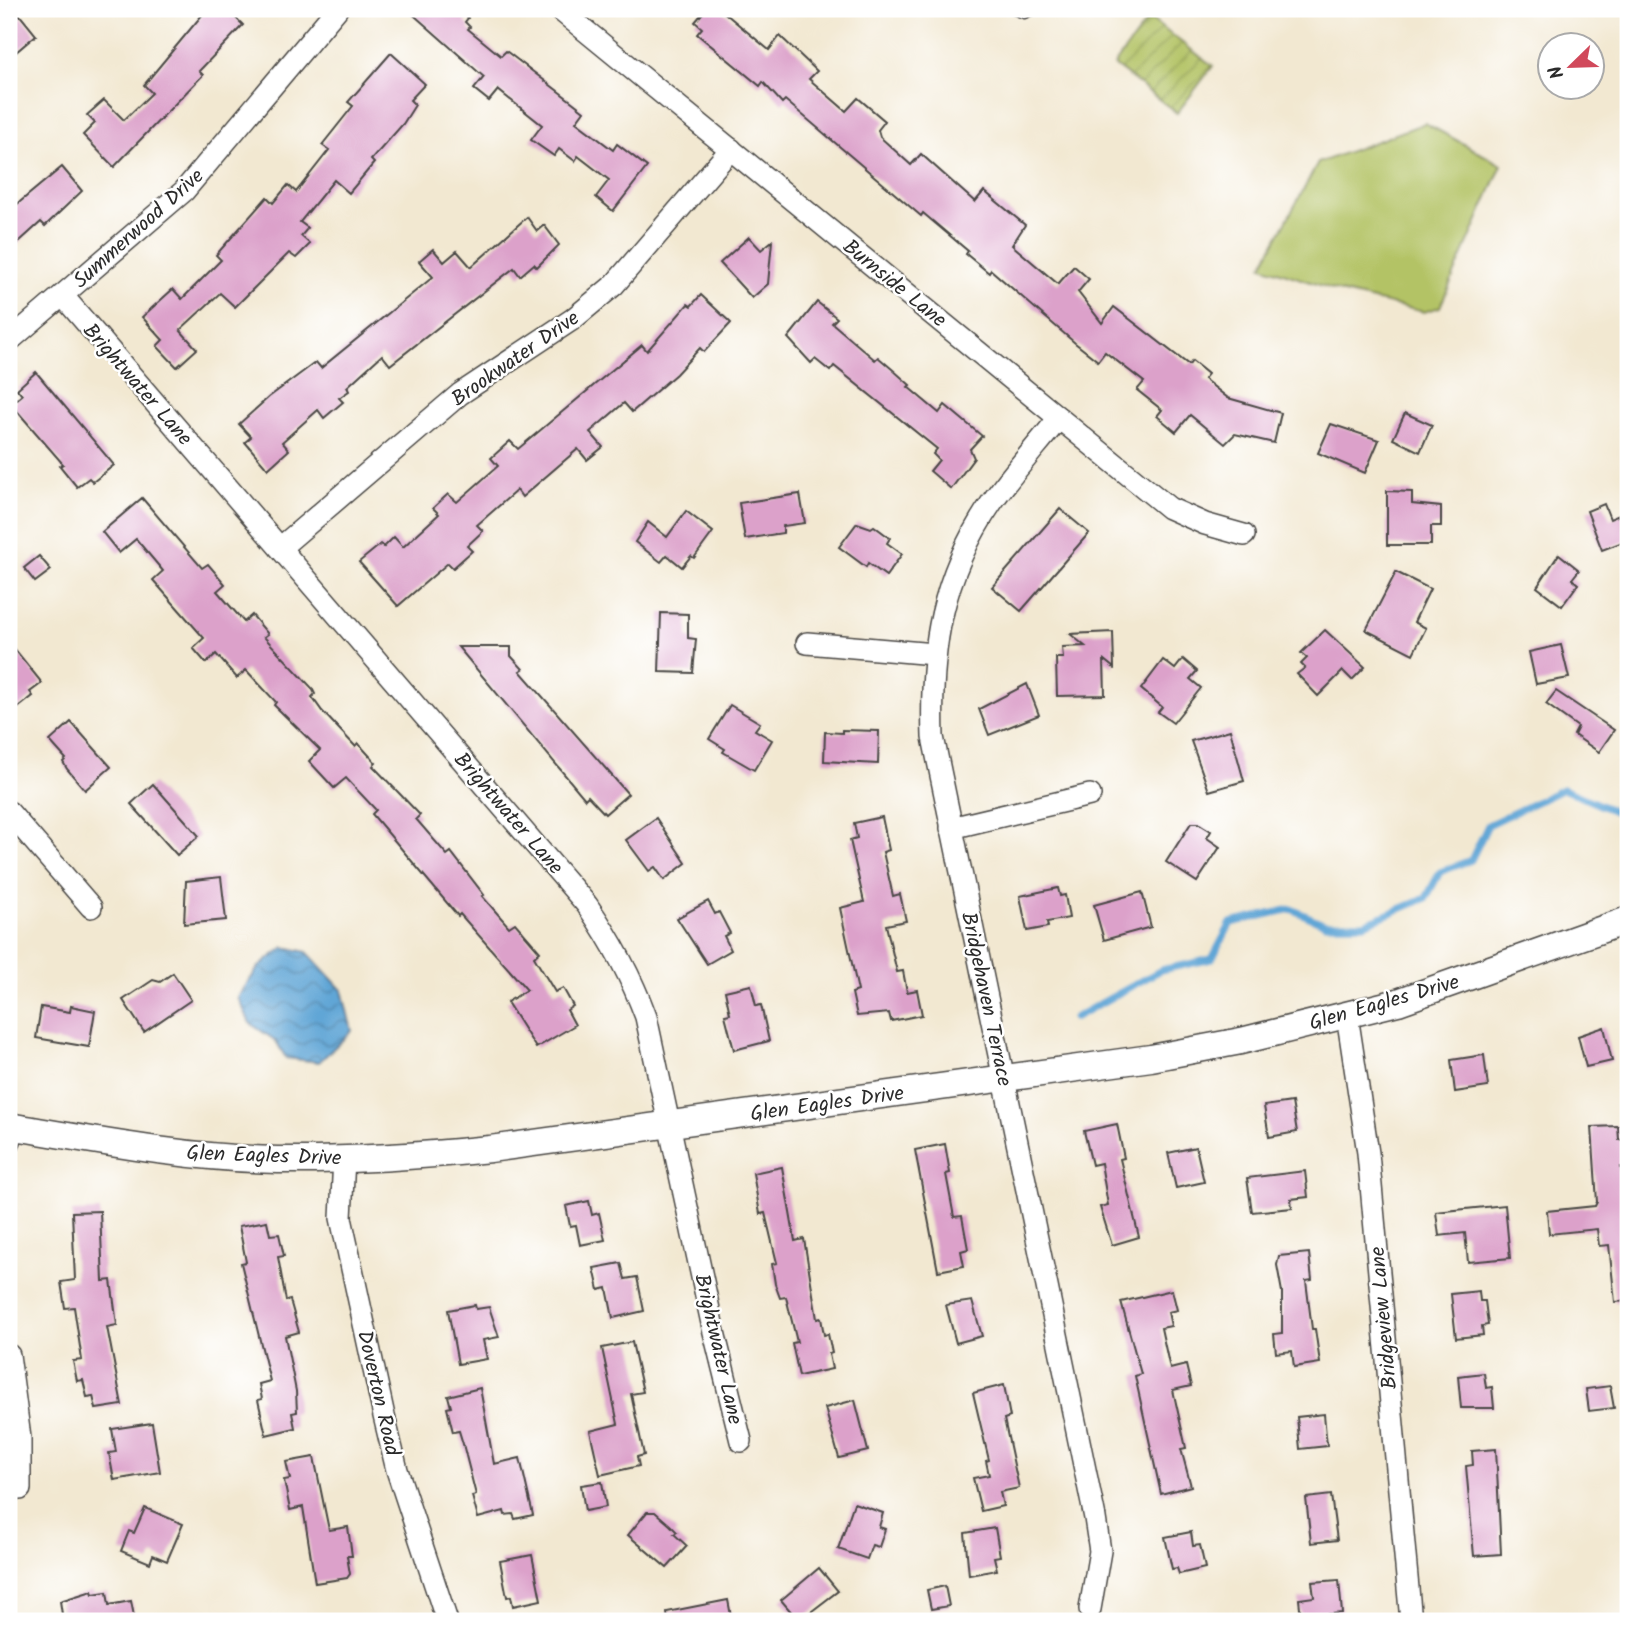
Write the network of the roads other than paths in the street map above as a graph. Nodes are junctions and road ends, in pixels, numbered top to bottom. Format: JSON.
{"nodes":[{"id":1,"x":337,"y":9,"type":"edge"},
{"id":2,"x":559,"y":9,"type":"edge"},
{"id":3,"x":1014,"y":9,"type":"edge"},
{"id":4,"x":1032,"y":9,"type":"edge"},
{"id":5,"x":731,"y":149,"type":"junction"},
{"id":6,"x":63,"y":296,"type":"junction"},
{"id":7,"x":9,"y":341,"type":"edge"},
{"id":8,"x":1059,"y":418,"type":"junction"},
{"id":9,"x":1244,"y":535,"type":"dead end"},
{"id":10,"x":280,"y":548,"type":"junction"},
{"id":11,"x":807,"y":643,"type":"dead end"},
{"id":12,"x":934,"y":654,"type":"junction"},
{"id":13,"x":1090,"y":795,"type":"dead end"},
{"id":14,"x":9,"y":812,"type":"edge"},
{"id":15,"x":951,"y":828,"type":"junction"},
{"id":16,"x":91,"y":907,"type":"dead end"},
{"id":17,"x":1628,"y":920,"type":"edge"},
{"id":18,"x":1348,"y":1016,"type":"junction"},
{"id":19,"x":1004,"y":1078,"type":"junction"},
{"id":20,"x":669,"y":1124,"type":"junction"},
{"id":21,"x":10,"y":1133,"type":"edge"},
{"id":22,"x":344,"y":1158,"type":"junction"},
{"id":23,"x":9,"y":1355,"type":"edge"},
{"id":24,"x":741,"y":1441,"type":"dead end"},
{"id":25,"x":20,"y":1489,"type":"dead end"},
{"id":26,"x":1090,"y":1609,"type":"dead end"},
{"id":27,"x":447,"y":1621,"type":"edge"},
{"id":28,"x":1411,"y":1621,"type":"edge"}],
"edges":[{"from":1,"to":6,"type":"street","name":"Summerwood Drive"},
{"from":2,"to":5,"type":"street","name":"Burnside Lane"},
{"from":3,"to":4,"type":"lane"},
{"from":5,"to":8,"type":"street","name":"Burnside Lane"},
{"from":5,"to":10,"type":"street","name":"Brookwater Drive"},
{"from":6,"to":7,"type":"street","name":"Summerwood Drive"},
{"from":6,"to":10,"type":"street","name":"Brightwater Lane"},
{"from":8,"to":9,"type":"street","name":"Burnside Lane"},
{"from":8,"to":12,"type":"street","name":"Bridgehaven Terrace"},
{"from":10,"to":20,"type":"street","name":"Brightwater Lane"},
{"from":11,"to":12,"type":"street"},
{"from":12,"to":15,"type":"street","name":"Bridgehaven Terrace"},
{"from":13,"to":15,"type":"street"},
{"from":14,"to":16,"type":"street"},
{"from":15,"to":19,"type":"street","name":"Bridgehaven Terrace"},
{"from":17,"to":18,"type":"street","name":"Glen Eagles Drive"},
{"from":18,"to":19,"type":"street","name":"Glen Eagles Drive"},
{"from":18,"to":28,"type":"street","name":"Bridgeview Lane"},
{"from":19,"to":20,"type":"street","name":"Glen Eagles Drive"},
{"from":19,"to":26,"type":"street","name":"Bridgehaven Terrace"},
{"from":20,"to":22,"type":"street","name":"Glen Eagles Drive"},
{"from":20,"to":24,"type":"street","name":"Brightwater Lane"},
{"from":21,"to":22,"type":"street","name":"Glen Eagles Drive"},
{"from":22,"to":27,"type":"street","name":"Doverton Road"},
{"from":23,"to":25,"type":"street"}]}
